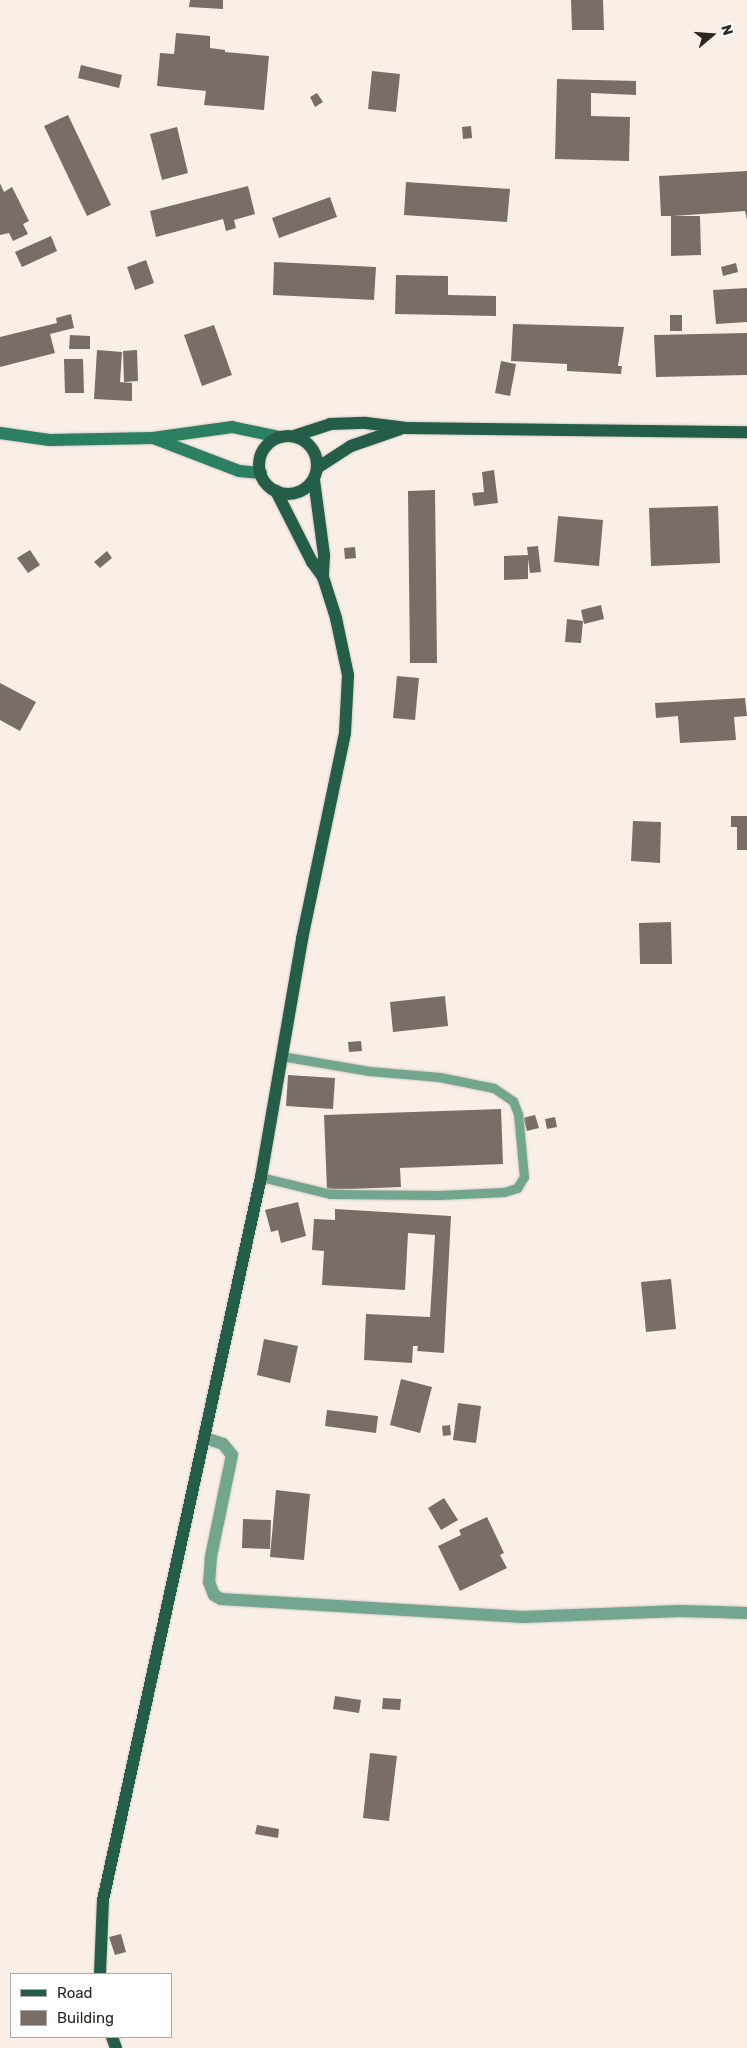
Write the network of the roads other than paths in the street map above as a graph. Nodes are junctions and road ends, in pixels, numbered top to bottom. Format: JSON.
{"nodes":[{"id":1,"x":404,"y":428,"type":"junction"},
{"id":2,"x":747,"y":432,"type":"edge"},
{"id":3,"x":0,"y":433,"type":"edge"},
{"id":4,"x":294,"y":436,"type":"junction"},
{"id":5,"x":280,"y":437,"type":"junction"},
{"id":6,"x":153,"y":438,"type":"junction"},
{"id":7,"x":261,"y":473,"type":"junction"},
{"id":8,"x":315,"y":474,"type":"junction"},
{"id":9,"x":276,"y":491,"type":"junction"},
{"id":10,"x":323,"y":577,"type":"junction"},
{"id":11,"x":281,"y":1056,"type":"junction"},
{"id":12,"x":261,"y":1177,"type":"junction"},
{"id":13,"x":206,"y":1438,"type":"junction"},
{"id":14,"x":747,"y":1613,"type":"edge"},
{"id":15,"x":100,"y":1973,"type":"edge"}],
"edges":[{"from":1,"to":2,"type":"main road"},
{"from":1,"to":4,"type":"main road"},
{"from":1,"to":8,"type":"main road"},
{"from":3,"to":6,"type":"main road"},
{"from":4,"to":5,"type":"main road"},
{"from":4,"to":8,"type":"main road"},
{"from":5,"to":6,"type":"main road"},
{"from":5,"to":7,"type":"main road"},
{"from":6,"to":7,"type":"main road"},
{"from":7,"to":9,"type":"main road"},
{"from":8,"to":9,"type":"main road"},
{"from":8,"to":10,"type":"main road"},
{"from":9,"to":10,"type":"main road"},
{"from":10,"to":11,"type":"main road"},
{"from":11,"to":12,"type":"main road"},
{"from":11,"to":12,"type":"lane"},
{"from":12,"to":13,"type":"main road"},
{"from":13,"to":14,"type":"street"},
{"from":13,"to":15,"type":"main road"}]}
